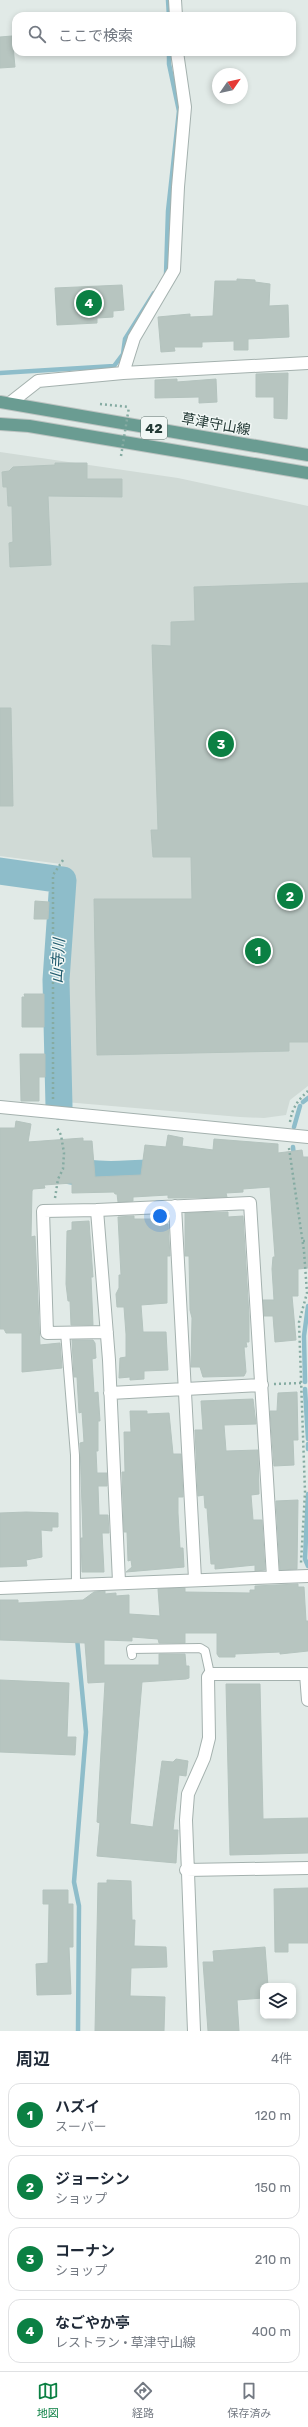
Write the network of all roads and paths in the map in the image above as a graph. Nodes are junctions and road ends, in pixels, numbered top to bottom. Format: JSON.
{"nodes":[{"id":1,"x":175,"y":0,"type":"edge"},
{"id":2,"x":176,"y":12,"type":"edge"},
{"id":3,"x":178,"y":56,"type":"edge"},
{"id":4,"x":308,"y":363,"type":"edge"},
{"id":5,"x":123,"y":372,"type":"junction"},
{"id":6,"x":5,"y":402,"type":"edge"},
{"id":7,"x":129,"y":407,"type":"dead end"},
{"id":8,"x":0,"y":424,"type":"edge"},
{"id":9,"x":308,"y":455,"type":"edge"},
{"id":10,"x":122,"y":456,"type":"dead end"},
{"id":11,"x":308,"y":473,"type":"edge"},
{"id":12,"x":63,"y":860,"type":"dead end"},
{"id":13,"x":308,"y":1092,"type":"edge"},
{"id":14,"x":0,"y":1106,"type":"edge"},
{"id":15,"x":53,"y":1113,"type":"junction"},
{"id":16,"x":288,"y":1135,"type":"junction"},
{"id":17,"x":308,"y":1136,"type":"edge"},
{"id":18,"x":175,"y":1206,"type":"junction"},
{"id":19,"x":54,"y":1210,"type":"junction"},
{"id":20,"x":97,"y":1210,"type":"junction"},
{"id":21,"x":303,"y":1241,"type":"junction"},
{"id":22,"x":308,"y":1242,"type":"edge"},
{"id":23,"x":65,"y":1332,"type":"junction"},
{"id":24,"x":106,"y":1332,"type":"junction"},
{"id":25,"x":301,"y":1383,"type":"junction"},
{"id":26,"x":262,"y":1385,"type":"junction"},
{"id":27,"x":185,"y":1389,"type":"junction"},
{"id":28,"x":110,"y":1393,"type":"junction"},
{"id":29,"x":304,"y":1576,"type":"edge"},
{"id":30,"x":273,"y":1577,"type":"junction"},
{"id":31,"x":195,"y":1579,"type":"junction"},
{"id":32,"x":119,"y":1582,"type":"junction"},
{"id":33,"x":76,"y":1585,"type":"junction"},
{"id":34,"x":0,"y":1588,"type":"edge"},
{"id":35,"x":132,"y":1655,"type":"dead end"},
{"id":36,"x":210,"y":1674,"type":"junction"},
{"id":37,"x":308,"y":1700,"type":"edge"},
{"id":38,"x":308,"y":1868,"type":"edge"},
{"id":39,"x":186,"y":1870,"type":"junction"},
{"id":40,"x":194,"y":2031,"type":"edge"}],
"edges":[{"from":1,"to":2,"type":"street"},
{"from":3,"to":5,"type":"street"},
{"from":4,"to":5,"type":"street"},
{"from":5,"to":6,"type":"street"},
{"from":6,"to":9,"type":"main road","name":"草津守山線","number":"42"},
{"from":7,"to":10,"type":"path","bridge":true},
{"from":8,"to":11,"type":"main road","number":"42"},
{"from":12,"to":15,"type":"path"},
{"from":13,"to":16,"type":"path"},
{"from":14,"to":15,"type":"street"},
{"from":15,"to":16,"type":"street"},
{"from":15,"to":19,"type":"path"},
{"from":16,"to":17,"type":"street"},
{"from":16,"to":21,"type":"path"},
{"from":18,"to":20,"type":"street"},
{"from":18,"to":26,"type":"street"},
{"from":18,"to":27,"type":"street"},
{"from":19,"to":20,"type":"street"},
{"from":19,"to":23,"type":"street"},
{"from":20,"to":24,"type":"street"},
{"from":21,"to":22,"type":"path"},
{"from":21,"to":25,"type":"path"},
{"from":23,"to":24,"type":"street"},
{"from":23,"to":33,"type":"lane"},
{"from":24,"to":28,"type":"street"},
{"from":25,"to":26,"type":"path"},
{"from":25,"to":29,"type":"path"},
{"from":26,"to":27,"type":"street"},
{"from":26,"to":30,"type":"street"},
{"from":27,"to":28,"type":"street"},
{"from":27,"to":31,"type":"street"},
{"from":28,"to":32,"type":"street"},
{"from":29,"to":30,"type":"street"},
{"from":30,"to":31,"type":"street"},
{"from":31,"to":32,"type":"street"},
{"from":32,"to":33,"type":"street"},
{"from":33,"to":34,"type":"street"},
{"from":35,"to":36,"type":"lane"},
{"from":36,"to":37,"type":"street"},
{"from":36,"to":39,"type":"street"},
{"from":38,"to":39,"type":"street"},
{"from":39,"to":40,"type":"street"}]}
